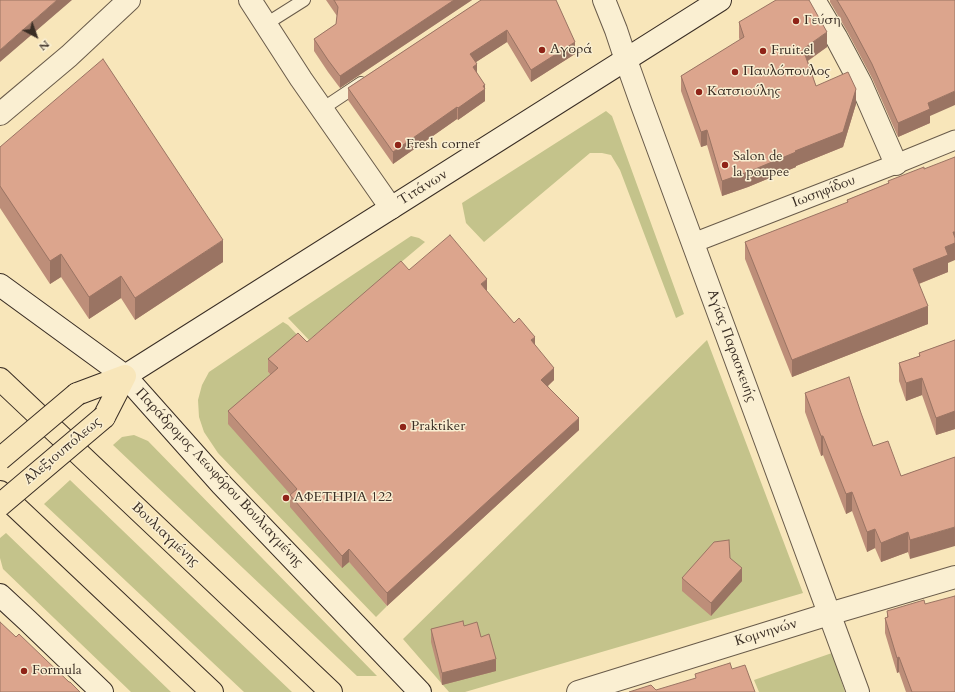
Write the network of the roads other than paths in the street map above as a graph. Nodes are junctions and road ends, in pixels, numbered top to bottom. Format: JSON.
{"nodes":[{"id":1,"x":129,"y":0,"type":"edge"},
{"id":2,"x":250,"y":0,"type":"edge"},
{"id":3,"x":304,"y":0,"type":"edge"},
{"id":4,"x":604,"y":0,"type":"edge"},
{"id":5,"x":720,"y":0,"type":"edge"},
{"id":6,"x":814,"y":0,"type":"edge"},
{"id":7,"x":266,"y":24,"type":"junction"},
{"id":8,"x":626,"y":60,"type":"junction"},
{"id":9,"x":373,"y":75,"type":"edge"},
{"id":10,"x":322,"y":109,"type":"junction"},
{"id":11,"x":0,"y":114,"type":"edge"},
{"id":12,"x":955,"y":140,"type":"edge"},
{"id":13,"x":896,"y":164,"type":"junction"},
{"id":14,"x":391,"y":208,"type":"junction"},
{"id":15,"x":692,"y":242,"type":"junction"},
{"id":16,"x":0,"y":285,"type":"edge"},
{"id":17,"x":125,"y":376,"type":"junction"},
{"id":18,"x":0,"y":379,"type":"edge"},
{"id":19,"x":0,"y":459,"type":"edge"},
{"id":20,"x":0,"y":492,"type":"edge"},
{"id":21,"x":0,"y":505,"type":"edge"},
{"id":22,"x":955,"y":577,"type":"edge"},
{"id":23,"x":0,"y":595,"type":"edge"},
{"id":24,"x":829,"y":614,"type":"junction"},
{"id":25,"x":102,"y":692,"type":"edge"},
{"id":26,"x":212,"y":692,"type":"edge"},
{"id":27,"x":331,"y":692,"type":"edge"},
{"id":28,"x":420,"y":692,"type":"edge"},
{"id":29,"x":578,"y":692,"type":"edge"},
{"id":30,"x":858,"y":692,"type":"edge"}],
"edges":[{"from":1,"to":11,"type":"street"},
{"from":2,"to":7,"type":"street"},
{"from":3,"to":7,"type":"lane"},
{"from":4,"to":8,"type":"street","name":"Αγίας Παρασκευής"},
{"from":5,"to":8,"type":"street","name":"Τιτάνων"},
{"from":6,"to":13,"type":"street"},
{"from":7,"to":10,"type":"street"},
{"from":8,"to":14,"type":"street","name":"Τιτάνων"},
{"from":8,"to":15,"type":"street","name":"Αγίας Παρασκευής"},
{"from":9,"to":10,"type":"lane"},
{"from":10,"to":14,"type":"street"},
{"from":12,"to":13,"type":"street","name":"Ιωσηφίδου"},
{"from":13,"to":15,"type":"street","name":"Ιωσηφίδου"},
{"from":14,"to":17,"type":"street","name":"Τιτάνων"},
{"from":15,"to":24,"type":"street","name":"Αγίας Παρασκευής"},
{"from":16,"to":17,"type":"street","name":"Παράδρομος Λεωφόρου Βουλιαγμένης"},
{"from":17,"to":19,"type":"main road","bridge":true},
{"from":17,"to":21,"type":"main road","name":"Αλεξιουπόλεως","bridge":true},
{"from":17,"to":28,"type":"street","name":"Παράδρομος Λεωφόρου Βουλιαγμένης"},
{"from":18,"to":27,"type":"main road","name":"Βουλιαγμένης"},
{"from":20,"to":26,"type":"main road"},
{"from":22,"to":24,"type":"street","name":"Κομνηνών"},
{"from":23,"to":25,"type":"street"},
{"from":24,"to":29,"type":"street","name":"Κομνηνών"},
{"from":24,"to":30,"type":"street","name":"Αγίας Παρασκευής"}]}
